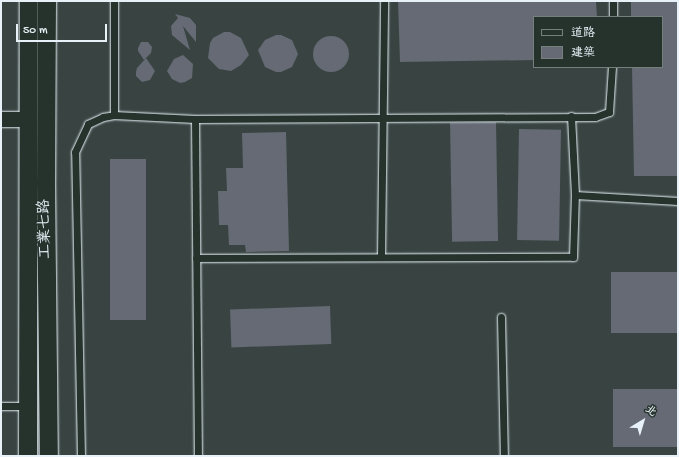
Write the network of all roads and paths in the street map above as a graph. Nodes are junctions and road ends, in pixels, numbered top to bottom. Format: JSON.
{"nodes":[{"id":1,"x":29,"y":1,"type":"edge"},
{"id":2,"x":47,"y":1,"type":"edge"},
{"id":3,"x":114,"y":1,"type":"edge"},
{"id":4,"x":384,"y":1,"type":"edge"},
{"id":5,"x":613,"y":1,"type":"edge"},
{"id":6,"x":613,"y":16,"type":"edge"},
{"id":7,"x":612,"y":68,"type":"edge"},
{"id":8,"x":114,"y":115,"type":"junction"},
{"id":9,"x":571,"y":116,"type":"junction"},
{"id":10,"x":383,"y":118,"type":"junction"},
{"id":11,"x":29,"y":119,"type":"junction"},
{"id":12,"x":195,"y":119,"type":"junction"},
{"id":13,"x":1,"y":120,"type":"edge"},
{"id":14,"x":575,"y":195,"type":"junction"},
{"id":15,"x":678,"y":201,"type":"edge"},
{"id":16,"x":381,"y":256,"type":"junction"},
{"id":17,"x":196,"y":258,"type":"junction"},
{"id":18,"x":501,"y":317,"type":"dead end"},
{"id":19,"x":1,"y":406,"type":"edge"},
{"id":20,"x":28,"y":406,"type":"junction"},
{"id":21,"x":28,"y":456,"type":"edge"},
{"id":22,"x":49,"y":456,"type":"edge"},
{"id":23,"x":81,"y":456,"type":"edge"},
{"id":24,"x":198,"y":456,"type":"edge"},
{"id":25,"x":504,"y":456,"type":"edge"}],
"edges":[{"from":1,"to":11,"type":"street","name":"工業七路"},
{"from":2,"to":22,"type":"street","name":"工業七路"},
{"from":3,"to":8,"type":"lane"},
{"from":4,"to":10,"type":"lane"},
{"from":5,"to":6,"type":"lane"},
{"from":7,"to":9,"type":"lane"},
{"from":8,"to":12,"type":"lane"},
{"from":8,"to":23,"type":"lane"},
{"from":9,"to":10,"type":"lane"},
{"from":9,"to":14,"type":"lane"},
{"from":10,"to":12,"type":"lane"},
{"from":10,"to":16,"type":"lane"},
{"from":11,"to":13,"type":"street"},
{"from":11,"to":20,"type":"street","name":"工業七路"},
{"from":12,"to":17,"type":"lane"},
{"from":14,"to":15,"type":"lane"},
{"from":14,"to":16,"type":"lane"},
{"from":16,"to":17,"type":"lane"},
{"from":17,"to":24,"type":"lane"},
{"from":18,"to":25,"type":"lane"},
{"from":19,"to":20,"type":"lane"},
{"from":20,"to":21,"type":"street","name":"工業七路"}]}
